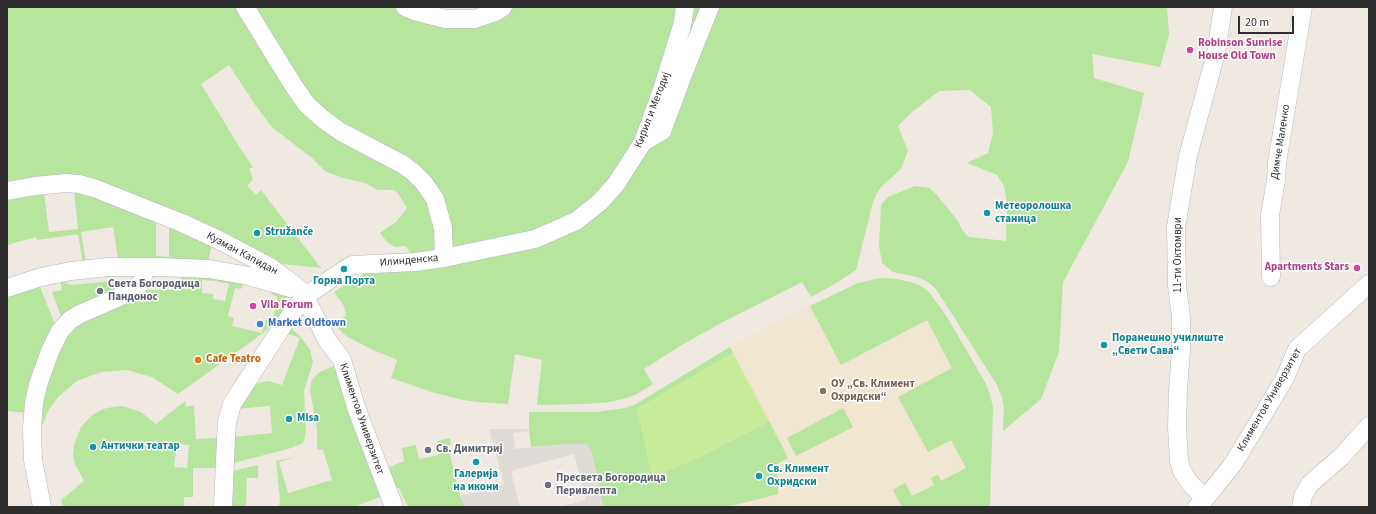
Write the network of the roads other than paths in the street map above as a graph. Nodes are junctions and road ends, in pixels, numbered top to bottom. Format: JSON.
{"nodes":[{"id":1,"x":245,"y":7,"type":"edge"},
{"id":2,"x":405,"y":7,"type":"edge"},
{"id":3,"x":503,"y":7,"type":"edge"},
{"id":4,"x":685,"y":7,"type":"edge"},
{"id":5,"x":710,"y":7,"type":"edge"},
{"id":6,"x":1223,"y":7,"type":"edge"},
{"id":7,"x":1302,"y":7,"type":"edge"},
{"id":8,"x":643,"y":142,"type":"junction"},
{"id":9,"x":7,"y":192,"type":"edge"},
{"id":10,"x":444,"y":258,"type":"junction"},
{"id":11,"x":145,"y":267,"type":"junction"},
{"id":12,"x":1271,"y":277,"type":"dead end"},
{"id":13,"x":1369,"y":284,"type":"edge"},
{"id":14,"x":7,"y":288,"type":"edge"},
{"id":15,"x":303,"y":294,"type":"junction"},
{"id":16,"x":1369,"y":426,"type":"edge"},
{"id":17,"x":1201,"y":503,"type":"edge"},
{"id":18,"x":42,"y":507,"type":"edge"},
{"id":19,"x":223,"y":507,"type":"edge"},
{"id":20,"x":394,"y":507,"type":"edge"},
{"id":21,"x":1301,"y":507,"type":"edge"}],
"edges":[{"from":1,"to":10,"type":"street","name":"Илинденска"},
{"from":2,"to":3,"type":"street"},
{"from":4,"to":8,"type":"street","name":"Кирил и Методиј"},
{"from":5,"to":8,"type":"street"},
{"from":6,"to":17,"type":"street","name":"11-ти Октомври"},
{"from":7,"to":12,"type":"street","name":"Димче Маленко"},
{"from":8,"to":10,"type":"street","name":"Кирил и Методиј"},
{"from":9,"to":15,"type":"street","name":"Кузман Капидан"},
{"from":10,"to":15,"type":"street","name":"Илинденска"},
{"from":11,"to":14,"type":"street","name":"Кузман Капидан"},
{"from":11,"to":15,"type":"street","name":"Кузман Капидан"},
{"from":11,"to":18,"type":"street"},
{"from":13,"to":17,"type":"street","name":"Климентов Универзитет"},
{"from":15,"to":19,"type":"street","name":"Илинденска"},
{"from":15,"to":20,"type":"street","name":"Климентов Универзитет"},
{"from":16,"to":21,"type":"street"}]}
